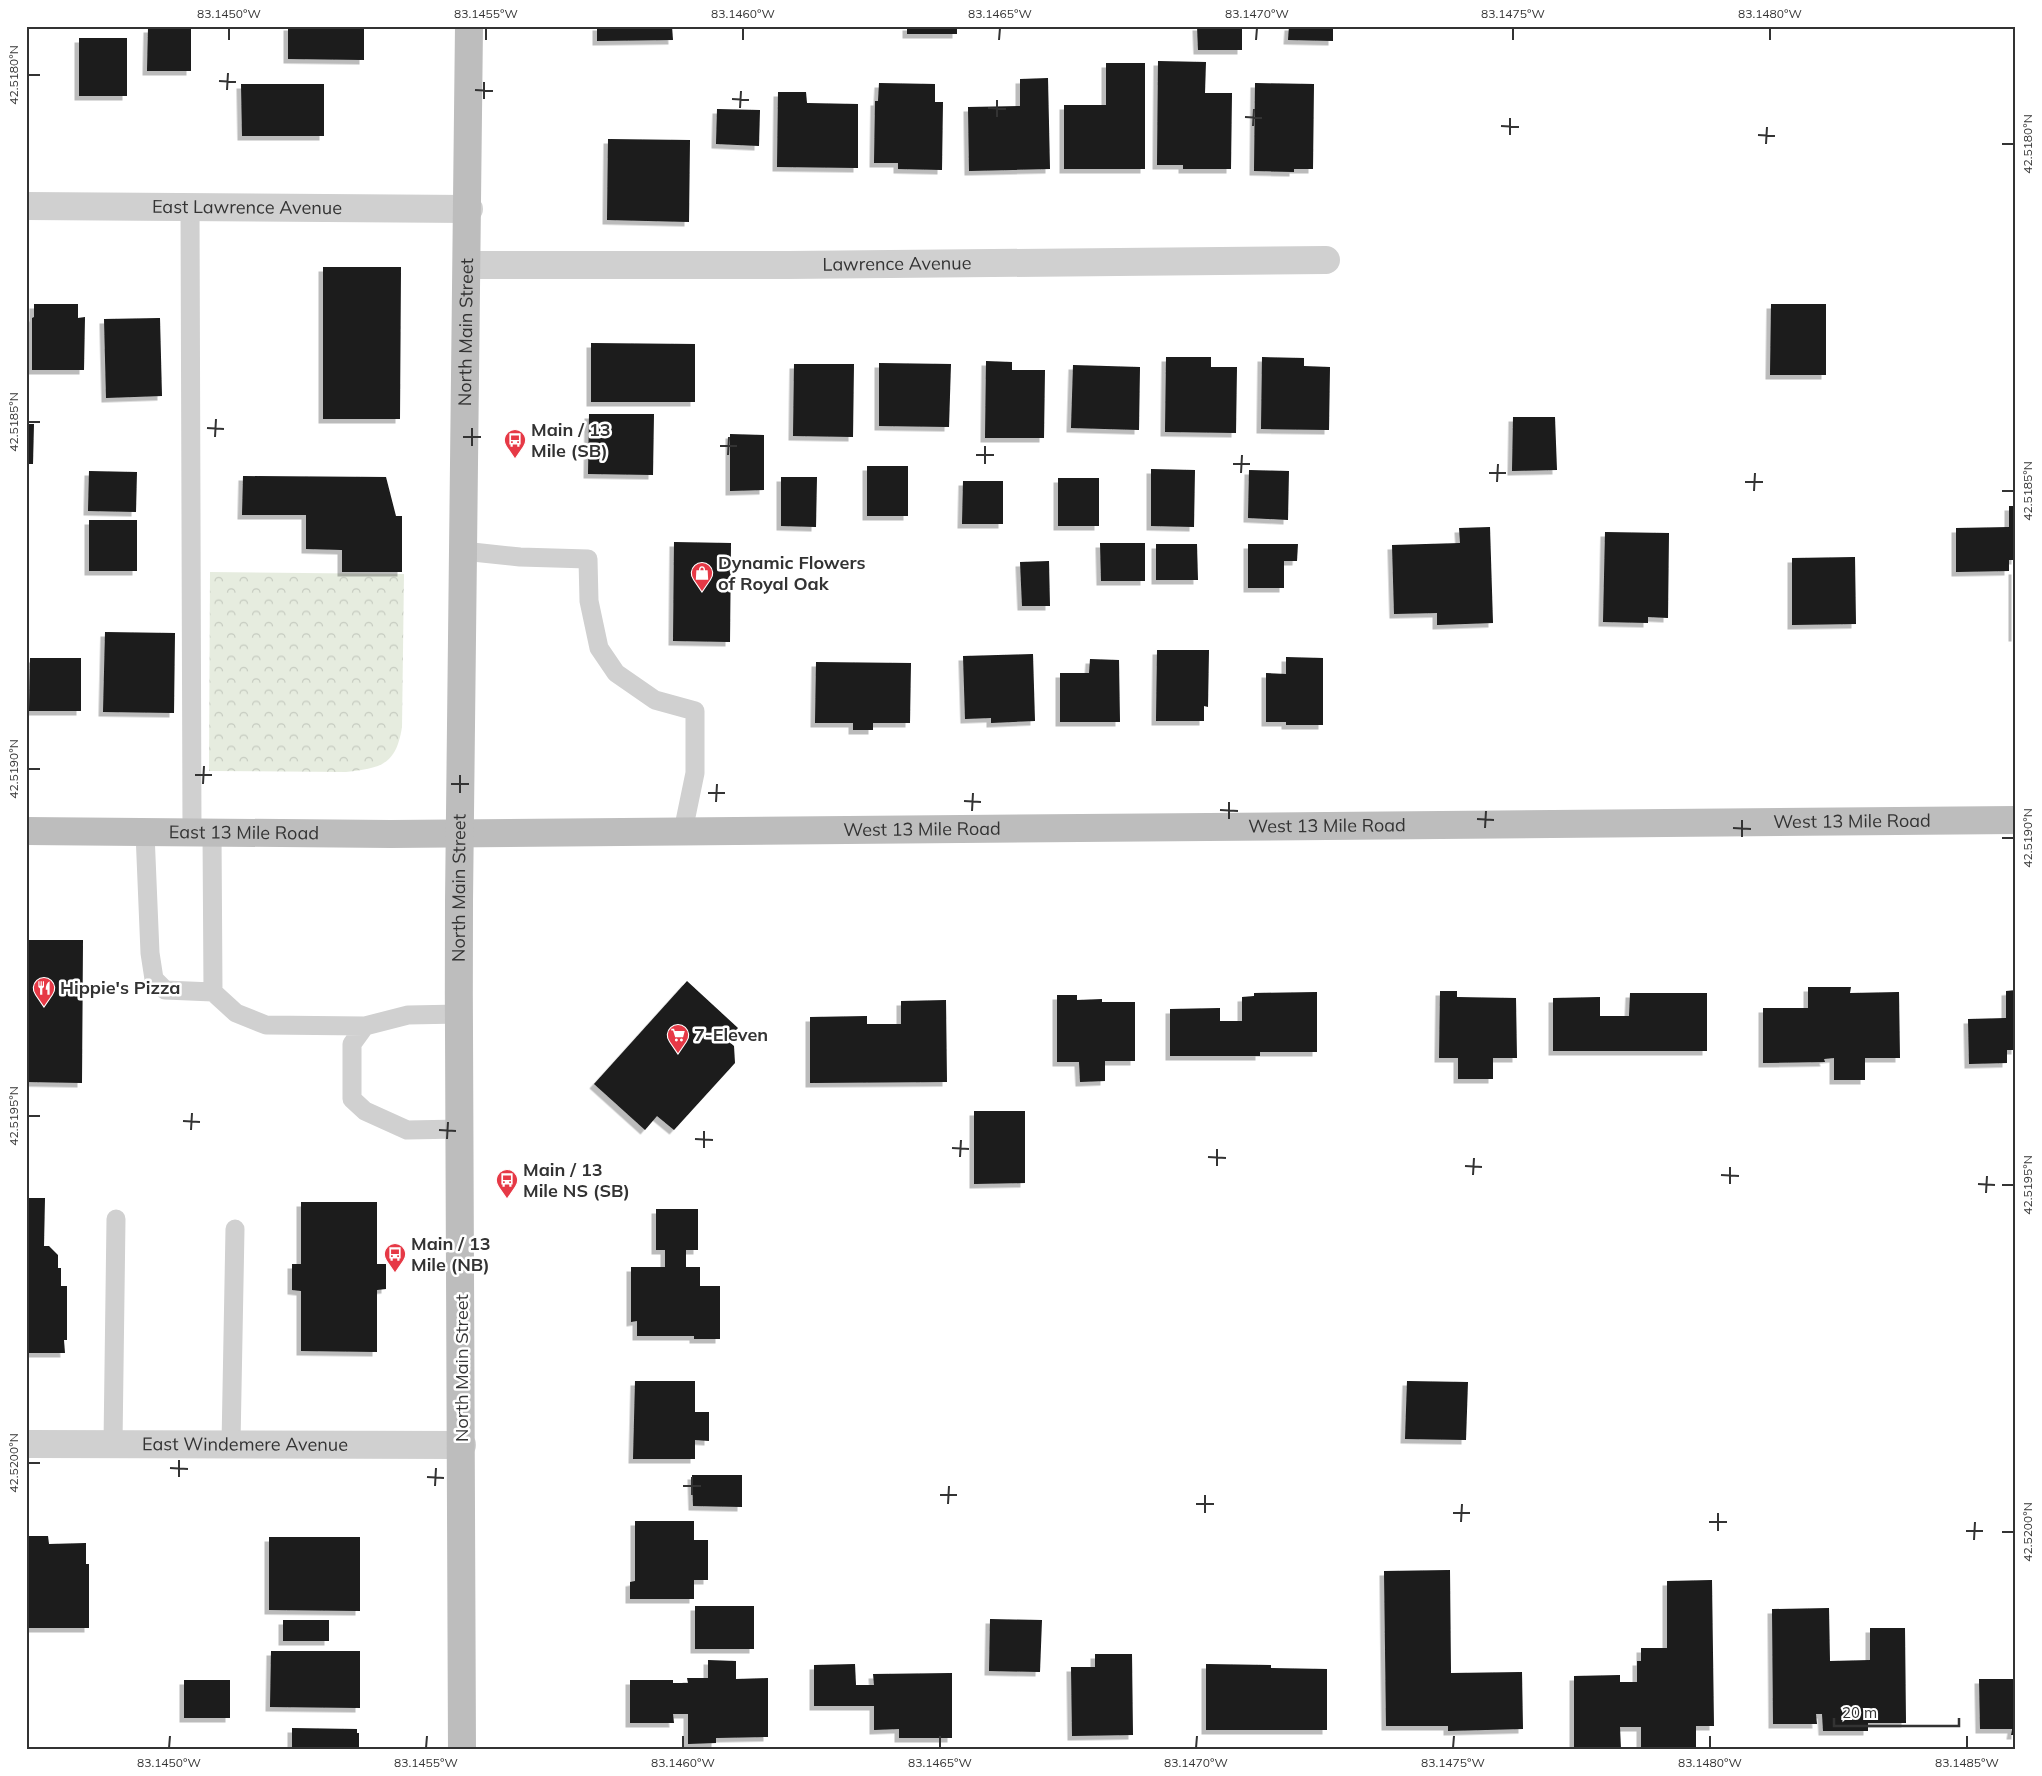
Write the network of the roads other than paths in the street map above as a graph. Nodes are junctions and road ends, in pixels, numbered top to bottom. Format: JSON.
{"nodes":[{"id":1,"x":469,"y":26,"type":"edge"},
{"id":2,"x":26,"y":206,"type":"edge"},
{"id":3,"x":190,"y":207,"type":"junction"},
{"id":4,"x":469,"y":209,"type":"junction"},
{"id":5,"x":1326,"y":260,"type":"dead end"},
{"id":6,"x":468,"y":265,"type":"junction"},
{"id":7,"x":463,"y":551,"type":"junction"},
{"id":8,"x":2016,"y":820,"type":"edge"},
{"id":9,"x":26,"y":831,"type":"edge"},
{"id":10,"x":683,"y":831,"type":"junction"},
{"id":11,"x":145,"y":832,"type":"junction"},
{"id":12,"x":202,"y":832,"type":"junction"},
{"id":13,"x":460,"y":832,"type":"junction"},
{"id":14,"x":213,"y":992,"type":"junction"},
{"id":15,"x":460,"y":1014,"type":"junction"},
{"id":16,"x":365,"y":1026,"type":"junction"},
{"id":17,"x":460,"y":1129,"type":"junction"},
{"id":18,"x":116,"y":1219,"type":"dead end"},
{"id":19,"x":235,"y":1229,"type":"dead end"},
{"id":20,"x":26,"y":1444,"type":"edge"},
{"id":21,"x":113,"y":1444,"type":"junction"},
{"id":22,"x":231,"y":1444,"type":"junction"},
{"id":23,"x":462,"y":1445,"type":"junction"},
{"id":24,"x":462,"y":1750,"type":"edge"}],
"edges":[{"from":1,"to":4,"type":"main road","name":"North Main Street"},
{"from":2,"to":3,"type":"street","name":"East Lawrence Avenue"},
{"from":3,"to":4,"type":"street","name":"East Lawrence Avenue"},
{"from":3,"to":12,"type":"lane"},
{"from":4,"to":6,"type":"main road","name":"North Main Street"},
{"from":5,"to":6,"type":"street","name":"Lawrence Avenue"},
{"from":6,"to":7,"type":"main road","name":"North Main Street"},
{"from":7,"to":10,"type":"lane"},
{"from":7,"to":13,"type":"main road","name":"North Main Street"},
{"from":8,"to":10,"type":"main road","name":"West 13 Mile Road"},
{"from":9,"to":11,"type":"main road","name":"East 13 Mile Road"},
{"from":10,"to":13,"type":"main road","name":"West 13 Mile Road"},
{"from":11,"to":12,"type":"main road","name":"East 13 Mile Road"},
{"from":11,"to":14,"type":"lane"},
{"from":12,"to":13,"type":"main road","name":"East 13 Mile Road"},
{"from":12,"to":14,"type":"lane"},
{"from":13,"to":15,"type":"main road","name":"North Main Street"},
{"from":14,"to":16,"type":"lane"},
{"from":15,"to":16,"type":"lane"},
{"from":15,"to":17,"type":"main road","name":"North Main Street"},
{"from":16,"to":17,"type":"lane"},
{"from":17,"to":23,"type":"main road","name":"North Main Street"},
{"from":18,"to":21,"type":"lane"},
{"from":19,"to":22,"type":"lane"},
{"from":20,"to":21,"type":"street","name":"East Windemere Avenue"},
{"from":21,"to":22,"type":"street","name":"East Windemere Avenue"},
{"from":22,"to":23,"type":"street","name":"East Windemere Avenue"},
{"from":23,"to":24,"type":"main road","name":"North Main Street"}]}
